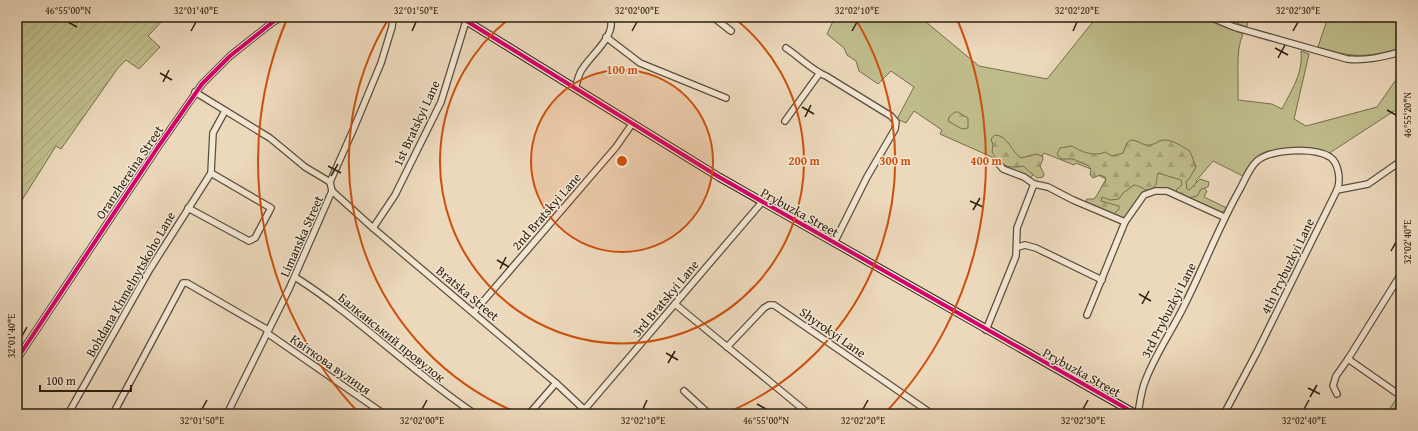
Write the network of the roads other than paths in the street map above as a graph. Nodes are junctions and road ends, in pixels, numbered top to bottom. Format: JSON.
{"nodes":[{"id":1,"x":282,"y":17,"type":"edge"},
{"id":2,"x":393,"y":17,"type":"edge"},
{"id":3,"x":610,"y":17,"type":"edge"},
{"id":4,"x":713,"y":17,"type":"edge"},
{"id":5,"x":1210,"y":17,"type":"edge"},
{"id":6,"x":463,"y":19,"type":"edge"},
{"id":7,"x":731,"y":31,"type":"dead end"},
{"id":8,"x":606,"y":37,"type":"junction"},
{"id":9,"x":786,"y":48,"type":"dead end"},
{"id":10,"x":1401,"y":52,"type":"edge"},
{"id":11,"x":819,"y":74,"type":"junction"},
{"id":12,"x":576,"y":88,"type":"junction"},
{"id":13,"x":195,"y":92,"type":"junction"},
{"id":14,"x":726,"y":98,"type":"dead end"},
{"id":15,"x":225,"y":111,"type":"junction"},
{"id":16,"x":785,"y":121,"type":"dead end"},
{"id":17,"x":632,"y":124,"type":"junction"},
{"id":18,"x":1401,"y":161,"type":"edge"},
{"id":19,"x":997,"y":162,"type":"dead end"},
{"id":20,"x":210,"y":173,"type":"junction"},
{"id":21,"x":330,"y":182,"type":"junction"},
{"id":22,"x":1034,"y":184,"type":"junction"},
{"id":23,"x":1337,"y":190,"type":"junction"},
{"id":24,"x":332,"y":192,"type":"junction"},
{"id":25,"x":762,"y":202,"type":"junction"},
{"id":26,"x":188,"y":208,"type":"junction"},
{"id":27,"x":1224,"y":217,"type":"junction"},
{"id":28,"x":1126,"y":222,"type":"junction"},
{"id":29,"x":373,"y":228,"type":"junction"},
{"id":30,"x":834,"y":242,"type":"junction"},
{"id":31,"x":1018,"y":247,"type":"junction"},
{"id":32,"x":1401,"y":274,"type":"edge"},
{"id":33,"x":295,"y":277,"type":"junction"},
{"id":34,"x":1102,"y":280,"type":"junction"},
{"id":35,"x":675,"y":304,"type":"junction"},
{"id":36,"x":474,"y":312,"type":"junction"},
{"id":37,"x":1087,"y":315,"type":"dead end"},
{"id":38,"x":986,"y":330,"type":"junction"},
{"id":39,"x":268,"y":331,"type":"junction"},
{"id":40,"x":727,"y":347,"type":"junction"},
{"id":41,"x":17,"y":359,"type":"edge"},
{"id":42,"x":1348,"y":359,"type":"junction"},
{"id":43,"x":556,"y":383,"type":"junction"},
{"id":44,"x":684,"y":391,"type":"dead end"},
{"id":45,"x":1337,"y":394,"type":"dead end"},
{"id":46,"x":1401,"y":396,"type":"edge"},
{"id":47,"x":587,"y":412,"type":"edge"},
{"id":48,"x":68,"y":414,"type":"edge"},
{"id":49,"x":112,"y":414,"type":"edge"},
{"id":50,"x":228,"y":414,"type":"edge"},
{"id":51,"x":384,"y":414,"type":"edge"},
{"id":52,"x":474,"y":414,"type":"edge"},
{"id":53,"x":529,"y":414,"type":"edge"},
{"id":54,"x":709,"y":414,"type":"edge"},
{"id":55,"x":809,"y":414,"type":"edge"},
{"id":56,"x":932,"y":414,"type":"edge"},
{"id":57,"x":1137,"y":414,"type":"edge"},
{"id":58,"x":1224,"y":414,"type":"edge"}],
"edges":[{"from":1,"to":13,"type":"street","name":"Oranzhereina Street"},
{"from":2,"to":21,"type":"street","name":"Limanska Street"},
{"from":3,"to":8,"type":"street"},
{"from":4,"to":7,"type":"street"},
{"from":5,"to":10,"type":"street"},
{"from":6,"to":12,"type":"street","name":"Prybuzka Street"},
{"from":6,"to":29,"type":"street","name":"1st Bratskyi Lane"},
{"from":8,"to":12,"type":"street"},
{"from":8,"to":14,"type":"street"},
{"from":9,"to":11,"type":"street"},
{"from":11,"to":16,"type":"street"},
{"from":11,"to":30,"type":"street"},
{"from":12,"to":17,"type":"street","name":"Prybuzka Street"},
{"from":13,"to":15,"type":"street"},
{"from":13,"to":41,"type":"street","name":"Oranzhereina Street"},
{"from":15,"to":20,"type":"street","name":"Bohdana Khmelnytskoho Lane"},
{"from":15,"to":21,"type":"street"},
{"from":17,"to":25,"type":"street","name":"Prybuzka Street"},
{"from":17,"to":36,"type":"street","name":"2nd Bratskyi Lane"},
{"from":18,"to":23,"type":"street"},
{"from":19,"to":22,"type":"street"},
{"from":20,"to":26,"type":"street","name":"Bohdana Khmelnytskoho Lane"},
{"from":20,"to":26,"type":"street","name":"Bohdana Khmelnytskoho Lane"},
{"from":21,"to":24,"type":"street","name":"Limanska Street"},
{"from":22,"to":28,"type":"street"},
{"from":22,"to":31,"type":"street"},
{"from":23,"to":27,"type":"street","name":"3rd Prybuzkyi Lane"},
{"from":23,"to":58,"type":"street","name":"4th Prybuzkyi Lane"},
{"from":24,"to":29,"type":"street","name":"Bratska Street"},
{"from":24,"to":33,"type":"street","name":"Limanska Street"},
{"from":25,"to":30,"type":"street","name":"Prybuzka Street"},
{"from":25,"to":35,"type":"street","name":"3rd Bratskyi Lane"},
{"from":26,"to":48,"type":"street","name":"Bohdana Khmelnytskoho Lane"},
{"from":27,"to":28,"type":"street"},
{"from":27,"to":57,"type":"street","name":"3rd Prybuzkyi Lane"},
{"from":28,"to":34,"type":"street"},
{"from":29,"to":36,"type":"street","name":"Bratska Street"},
{"from":30,"to":38,"type":"street","name":"Prybuzka Street"},
{"from":31,"to":34,"type":"street"},
{"from":31,"to":38,"type":"street"},
{"from":32,"to":42,"type":"street"},
{"from":33,"to":39,"type":"street","name":"Limanska Street"},
{"from":33,"to":52,"type":"street","name":"Балканський провулок"},
{"from":34,"to":37,"type":"street"},
{"from":35,"to":40,"type":"street"},
{"from":35,"to":47,"type":"street","name":"3rd Bratskyi Lane"},
{"from":36,"to":43,"type":"street","name":"Bratska Street"},
{"from":38,"to":57,"type":"street","name":"Prybuzka Street"},
{"from":39,"to":49,"type":"street","name":"Квіткова вулиця"},
{"from":39,"to":50,"type":"street","name":"Limanska Street"},
{"from":39,"to":51,"type":"street","name":"Квіткова вулиця"},
{"from":40,"to":55,"type":"street"},
{"from":40,"to":56,"type":"street","name":"Shyrokyi Lane"},
{"from":42,"to":45,"type":"street"},
{"from":42,"to":46,"type":"street"},
{"from":43,"to":47,"type":"street","name":"Bratska Street"},
{"from":43,"to":53,"type":"street"},
{"from":44,"to":54,"type":"street"}]}
